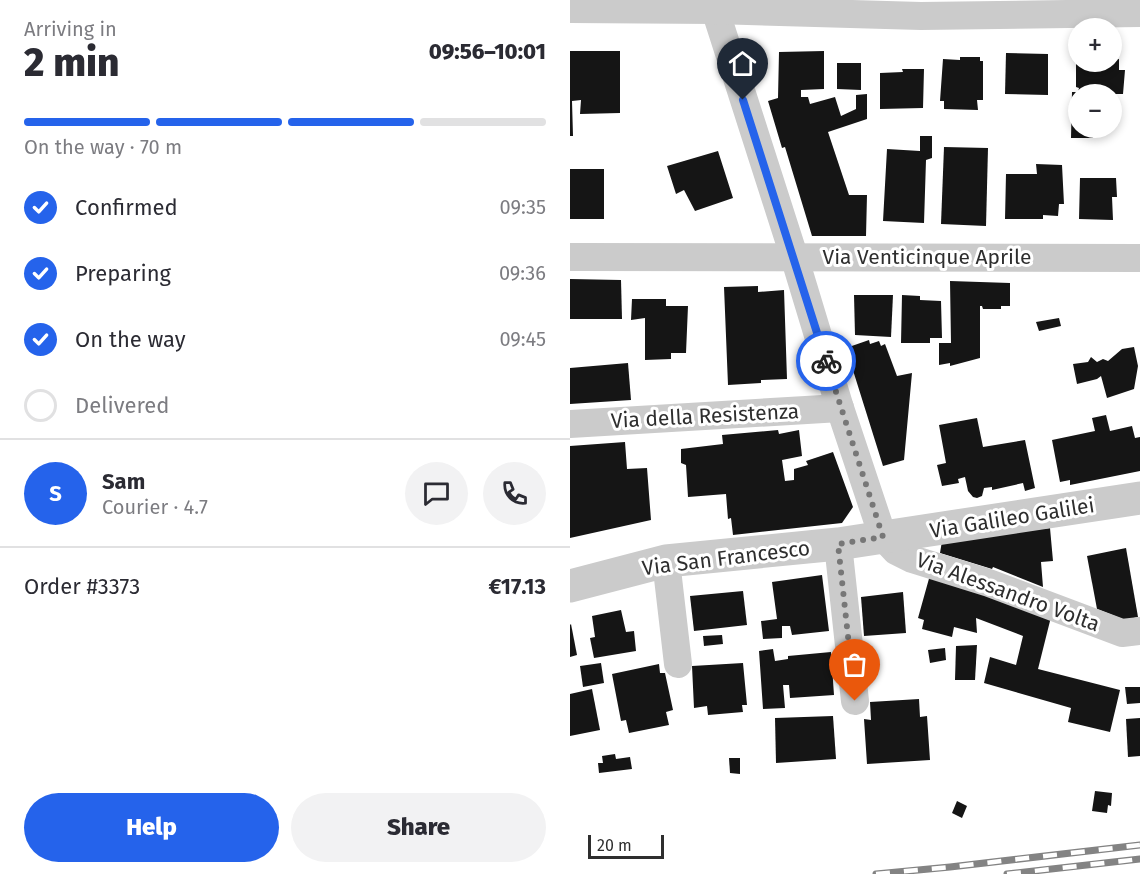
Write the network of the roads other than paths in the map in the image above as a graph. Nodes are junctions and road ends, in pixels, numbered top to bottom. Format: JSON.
{"nodes":[{"id":1,"x":713,"y":5,"type":"edge"},
{"id":2,"x":570,"y":9,"type":"edge"},
{"id":3,"x":1140,"y":13,"type":"edge"},
{"id":4,"x":794,"y":256,"type":"junction"},
{"id":5,"x":570,"y":257,"type":"edge"},
{"id":6,"x":1140,"y":258,"type":"edge"},
{"id":7,"x":840,"y":408,"type":"junction"},
{"id":8,"x":570,"y":424,"type":"edge"},
{"id":9,"x":1140,"y":498,"type":"edge"},
{"id":10,"x":883,"y":537,"type":"junction"},
{"id":11,"x":838,"y":544,"type":"junction"},
{"id":12,"x":666,"y":561,"type":"junction"},
{"id":13,"x":570,"y":586,"type":"edge"},
{"id":14,"x":1140,"y":631,"type":"edge"},
{"id":15,"x":678,"y":664,"type":"dead end"},
{"id":16,"x":855,"y":701,"type":"dead end"}],
"edges":[{"from":1,"to":2,"type":"street"},
{"from":1,"to":3,"type":"street"},
{"from":1,"to":4,"type":"street"},
{"from":4,"to":5,"type":"street","name":"Via Venticinque Aprile"},
{"from":4,"to":6,"type":"street","name":"Via Venticinque Aprile"},
{"from":4,"to":7,"type":"street"},
{"from":7,"to":8,"type":"street","name":"Via della Resistenza"},
{"from":7,"to":10,"type":"street"},
{"from":9,"to":10,"type":"street","name":"Via Galileo Galilei"},
{"from":10,"to":11,"type":"street","name":"Via San Francesco"},
{"from":10,"to":14,"type":"street","name":"Via Alessandro Volta"},
{"from":11,"to":12,"type":"street","name":"Via San Francesco"},
{"from":11,"to":16,"type":"street"},
{"from":12,"to":13,"type":"street","name":"Via San Francesco"},
{"from":12,"to":15,"type":"street"}]}
